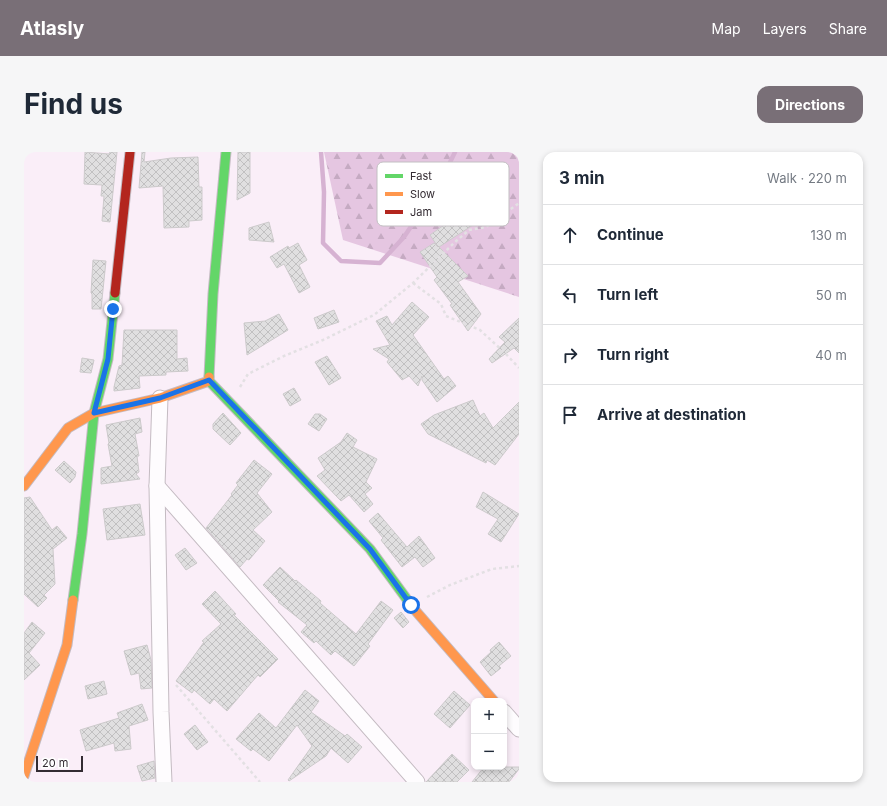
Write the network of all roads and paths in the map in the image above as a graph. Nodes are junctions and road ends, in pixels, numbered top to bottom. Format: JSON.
{"nodes":[{"id":1,"x":130,"y":152,"type":"edge"},
{"id":2,"x":226,"y":152,"type":"edge"},
{"id":3,"x":519,"y":203,"type":"edge"},
{"id":4,"x":509,"y":210,"type":"edge"},
{"id":5,"x":487,"y":226,"type":"edge"},
{"id":6,"x":413,"y":283,"type":"junction"},
{"id":7,"x":519,"y":368,"type":"edge"},
{"id":8,"x":209,"y":380,"type":"junction"},
{"id":9,"x":160,"y":398,"type":"junction"},
{"id":10,"x":229,"y":402,"type":"junction"},
{"id":11,"x":94,"y":413,"type":"junction"},
{"id":12,"x":24,"y":486,"type":"edge"},
{"id":13,"x":157,"y":486,"type":"junction"},
{"id":14,"x":519,"y":566,"type":"edge"},
{"id":15,"x":411,"y":605,"type":"junction"},
{"id":16,"x":160,"y":667,"type":"junction"},
{"id":17,"x":491,"y":698,"type":"edge"},
{"id":18,"x":507,"y":715,"type":"edge"},
{"id":19,"x":519,"y":729,"type":"edge"},
{"id":20,"x":24,"y":776,"type":"edge"},
{"id":21,"x":164,"y":782,"type":"edge"},
{"id":22,"x":260,"y":782,"type":"edge"},
{"id":23,"x":417,"y":782,"type":"edge"}],
"edges":[{"from":1,"to":11,"type":"street"},
{"from":2,"to":8,"type":"street"},
{"from":3,"to":4,"type":"path"},
{"from":5,"to":6,"type":"path"},
{"from":6,"to":7,"type":"path"},
{"from":6,"to":10,"type":"path"},
{"from":8,"to":9,"type":"street"},
{"from":8,"to":10,"type":"street"},
{"from":9,"to":11,"type":"street"},
{"from":9,"to":13,"type":"street"},
{"from":10,"to":15,"type":"street"},
{"from":11,"to":12,"type":"street"},
{"from":11,"to":20,"type":"street"},
{"from":13,"to":16,"type":"street"},
{"from":13,"to":23,"type":"street"},
{"from":14,"to":15,"type":"path"},
{"from":15,"to":17,"type":"street"},
{"from":16,"to":21,"type":"street"},
{"from":16,"to":22,"type":"path"},
{"from":18,"to":19,"type":"street"}]}
